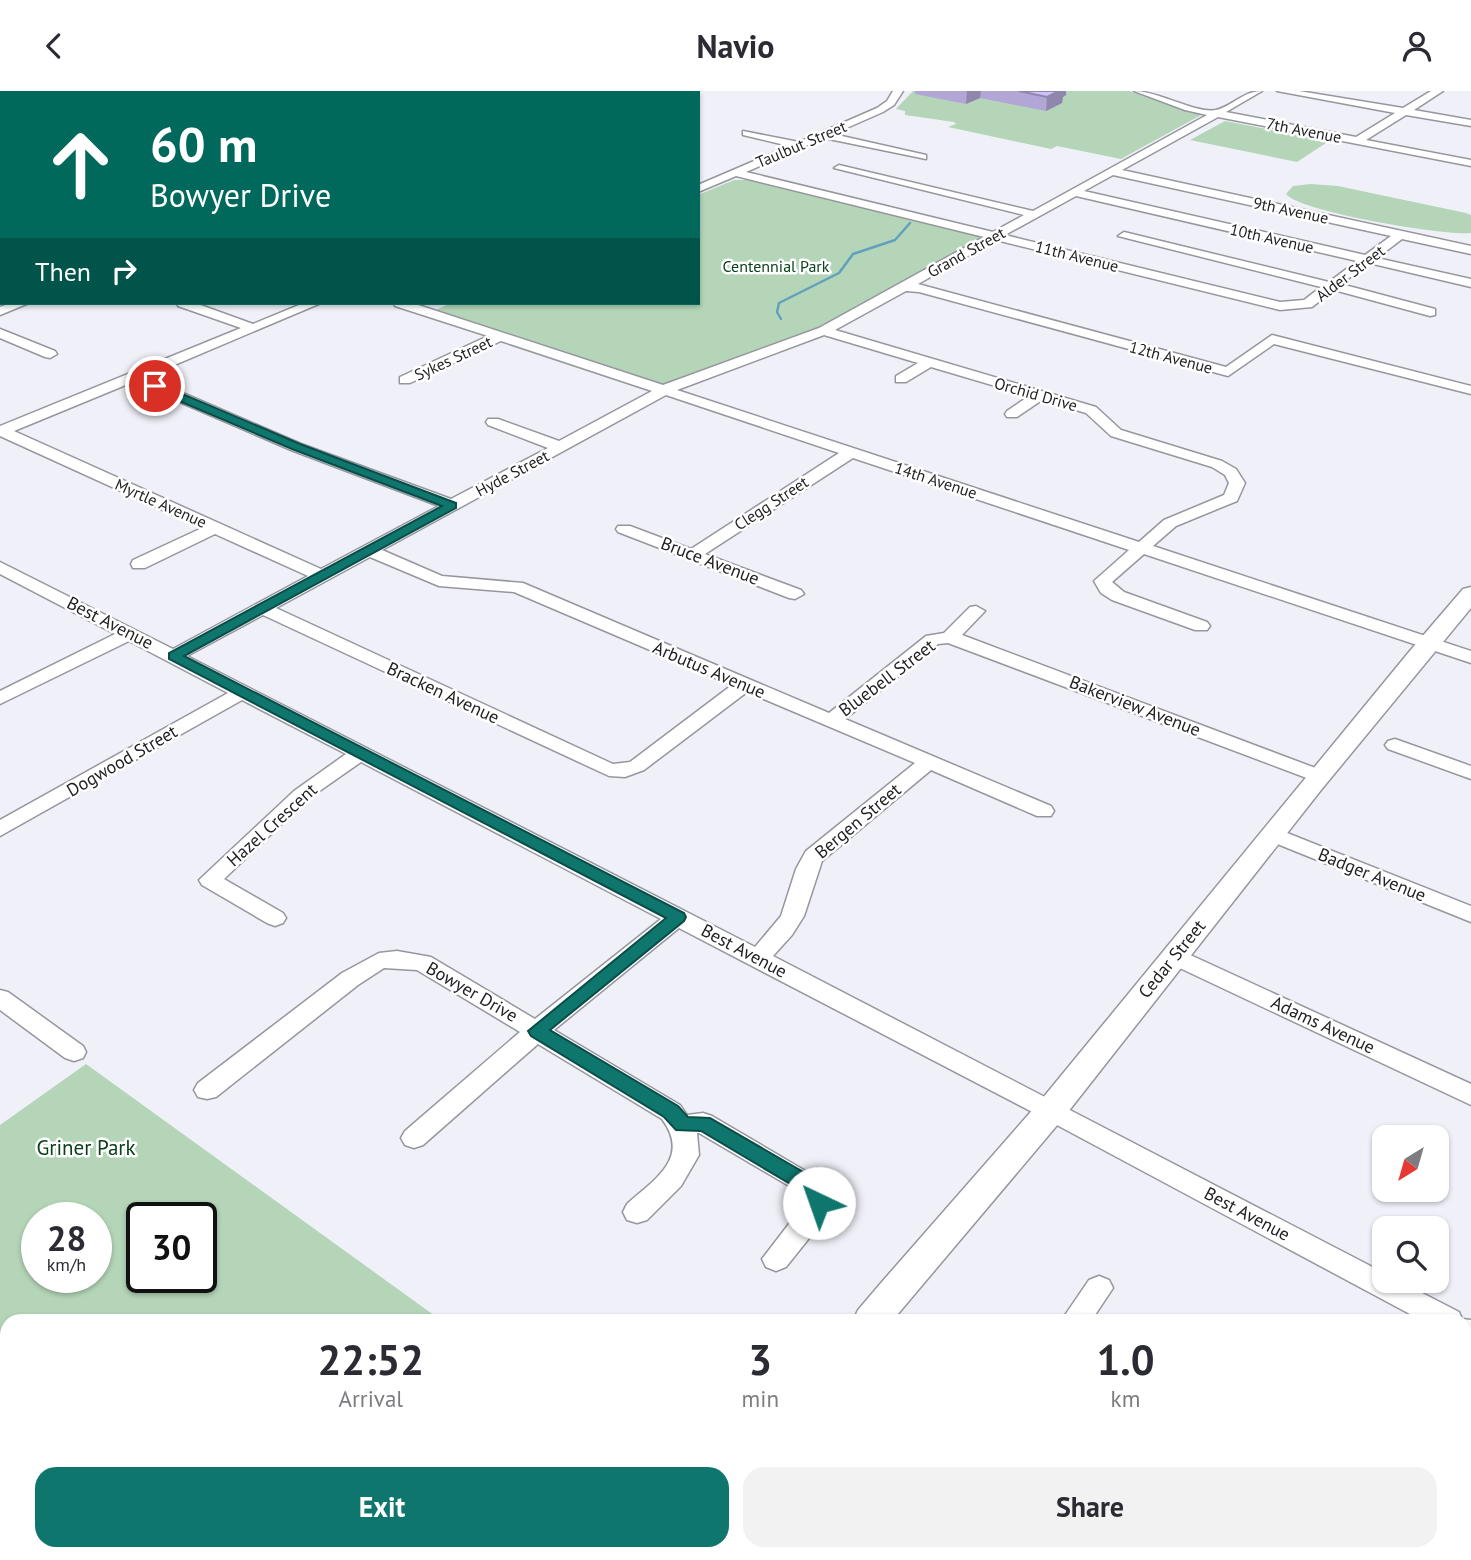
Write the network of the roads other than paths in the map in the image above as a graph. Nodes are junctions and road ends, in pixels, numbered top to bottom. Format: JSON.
{"nodes":[{"id":1,"x":898,"y":91,"type":"edge"},
{"id":2,"x":1139,"y":91,"type":"edge"},
{"id":3,"x":1257,"y":91,"type":"edge"},
{"id":4,"x":1282,"y":91,"type":"edge"},
{"id":5,"x":1438,"y":91,"type":"edge"},
{"id":6,"x":1406,"y":111,"type":"junction"},
{"id":7,"x":1216,"y":113,"type":"junction"},
{"id":8,"x":1471,"y":123,"type":"edge"},
{"id":9,"x":747,"y":133,"type":"dead end"},
{"id":10,"x":824,"y":135,"type":"junction"},
{"id":11,"x":1357,"y":141,"type":"junction"},
{"id":12,"x":800,"y":145,"type":"junction"},
{"id":13,"x":922,"y":157,"type":"dead end"},
{"id":14,"x":1471,"y":163,"type":"edge"},
{"id":15,"x":839,"y":168,"type":"dead end"},
{"id":16,"x":1110,"y":171,"type":"junction"},
{"id":17,"x":735,"y":173,"type":"junction"},
{"id":18,"x":700,"y":188,"type":"edge"},
{"id":19,"x":1072,"y":192,"type":"junction"},
{"id":20,"x":1032,"y":214,"type":"junction"},
{"id":21,"x":1401,"y":234,"type":"junction"},
{"id":22,"x":995,"y":236,"type":"junction"},
{"id":23,"x":1124,"y":236,"type":"dead end"},
{"id":24,"x":1471,"y":250,"type":"edge"},
{"id":25,"x":1367,"y":260,"type":"junction"},
{"id":26,"x":1471,"y":283,"type":"edge"},
{"id":27,"x":1335,"y":286,"type":"junction"},
{"id":28,"x":904,"y":287,"type":"junction"},
{"id":29,"x":17,"y":305,"type":"edge"},
{"id":30,"x":190,"y":305,"type":"edge"},
{"id":31,"x":310,"y":305,"type":"edge"},
{"id":32,"x":407,"y":305,"type":"edge"},
{"id":33,"x":446,"y":305,"type":"edge"},
{"id":34,"x":1297,"y":307,"type":"joint"},
{"id":35,"x":0,"y":311,"type":"edge"},
{"id":36,"x":430,"y":312,"type":"junction"},
{"id":37,"x":1430,"y":312,"type":"dead end"},
{"id":38,"x":253,"y":328,"type":"junction"},
{"id":39,"x":824,"y":331,"type":"junction"},
{"id":40,"x":0,"y":333,"type":"edge"},
{"id":41,"x":502,"y":335,"type":"junction"},
{"id":42,"x":50,"y":354,"type":"dead end"},
{"id":43,"x":930,"y":362,"type":"junction"},
{"id":44,"x":132,"y":376,"type":"junction"},
{"id":45,"x":694,"y":377,"type":"junction"},
{"id":46,"x":901,"y":379,"type":"dead end"},
{"id":47,"x":405,"y":380,"type":"dead end"},
{"id":48,"x":641,"y":382,"type":"junction"},
{"id":49,"x":664,"y":390,"type":"junction"},
{"id":50,"x":1471,"y":390,"type":"edge"},
{"id":51,"x":1040,"y":395,"type":"junction"},
{"id":52,"x":1012,"y":414,"type":"dead end"},
{"id":53,"x":493,"y":422,"type":"dead end"},
{"id":54,"x":0,"y":431,"type":"edge"},
{"id":55,"x":560,"y":447,"type":"junction"},
{"id":56,"x":851,"y":451,"type":"junction"},
{"id":57,"x":452,"y":505,"type":"junction"},
{"id":58,"x":216,"y":527,"type":"junction"},
{"id":59,"x":624,"y":529,"type":"dead end"},
{"id":60,"x":1142,"y":547,"type":"junction"},
{"id":61,"x":368,"y":550,"type":"junction"},
{"id":62,"x":692,"y":555,"type":"junction"},
{"id":63,"x":139,"y":564,"type":"dead end"},
{"id":64,"x":0,"y":567,"type":"edge"},
{"id":65,"x":322,"y":576,"type":"junction"},
{"id":66,"x":795,"y":594,"type":"dead end"},
{"id":67,"x":1471,"y":594,"type":"edge"},
{"id":68,"x":262,"y":608,"type":"junction"},
{"id":69,"x":976,"y":611,"type":"dead end"},
{"id":70,"x":1201,"y":626,"type":"dead end"},
{"id":71,"x":129,"y":634,"type":"junction"},
{"id":72,"x":950,"y":637,"type":"junction"},
{"id":73,"x":1429,"y":643,"type":"junction"},
{"id":74,"x":174,"y":656,"type":"junction"},
{"id":75,"x":1471,"y":657,"type":"edge"},
{"id":76,"x":744,"y":685,"type":"junction"},
{"id":77,"x":243,"y":692,"type":"junction"},
{"id":78,"x":0,"y":698,"type":"edge"},
{"id":79,"x":831,"y":721,"type":"junction"},
{"id":80,"x":1395,"y":745,"type":"dead end"},
{"id":81,"x":362,"y":752,"type":"junction"},
{"id":82,"x":929,"y":762,"type":"junction"},
{"id":83,"x":1471,"y":773,"type":"edge"},
{"id":84,"x":1319,"y":776,"type":"junction"},
{"id":85,"x":1044,"y":811,"type":"dead end"},
{"id":86,"x":0,"y":829,"type":"edge"},
{"id":87,"x":1272,"y":834,"type":"junction"},
{"id":88,"x":1471,"y":915,"type":"edge"},
{"id":89,"x":678,"y":917,"type":"junction"},
{"id":90,"x":275,"y":918,"type":"dead end"},
{"id":91,"x":1175,"y":956,"type":"junction"},
{"id":92,"x":757,"y":958,"type":"junction"},
{"id":93,"x":0,"y":998,"type":"edge"},
{"id":94,"x":537,"y":1031,"type":"junction"},
{"id":95,"x":74,"y":1052,"type":"dead end"},
{"id":96,"x":207,"y":1090,"type":"dead end"},
{"id":97,"x":1471,"y":1095,"type":"edge"},
{"id":98,"x":1051,"y":1110,"type":"junction"},
{"id":99,"x":683,"y":1125,"type":"junction"},
{"id":100,"x":414,"y":1138,"type":"dead end"},
{"id":101,"x":637,"y":1212,"type":"dead end"},
{"id":102,"x":776,"y":1259,"type":"dead end"},
{"id":103,"x":1099,"y":1288,"type":"dead end"},
{"id":104,"x":1413,"y":1313,"type":"edge"},
{"id":105,"x":877,"y":1314,"type":"edge"},
{"id":106,"x":1080,"y":1314,"type":"edge"}],
"edges":[{"from":1,"to":10,"type":"street","name":"Taulbut Street"},
{"from":2,"to":7,"type":"street","name":"7th Avenue"},
{"from":3,"to":7,"type":"street","name":"Grand Street"},
{"from":4,"to":6,"type":"street"},
{"from":5,"to":6,"type":"street"},
{"from":6,"to":8,"type":"street"},
{"from":6,"to":11,"type":"street"},
{"from":7,"to":11,"type":"street","name":"7th Avenue"},
{"from":7,"to":16,"type":"street","name":"Grand Street"},
{"from":9,"to":12,"type":"street"},
{"from":10,"to":12,"type":"street","name":"Taulbut Street"},
{"from":10,"to":13,"type":"street"},
{"from":11,"to":14,"type":"street","name":"7th Avenue"},
{"from":12,"to":17,"type":"street","name":"Taulbut Street"},
{"from":15,"to":20,"type":"street"},
{"from":16,"to":19,"type":"street","name":"Grand Street"},
{"from":16,"to":21,"type":"street","name":"9th Avenue"},
{"from":17,"to":18,"type":"street","name":"Taulbut Street"},
{"from":17,"to":22,"type":"street","name":"11th Avenue"},
{"from":19,"to":20,"type":"street","name":"Grand Street"},
{"from":19,"to":25,"type":"street","name":"10th Avenue"},
{"from":20,"to":22,"type":"street","name":"Grand Street"},
{"from":21,"to":24,"type":"street","name":"9th Avenue"},
{"from":21,"to":25,"type":"street","name":"Alder Street"},
{"from":22,"to":28,"type":"street","name":"Grand Street"},
{"from":22,"to":34,"type":"street","name":"11th Avenue"},
{"from":23,"to":27,"type":"street"},
{"from":25,"to":26,"type":"street","name":"10th Avenue"},
{"from":25,"to":27,"type":"street","name":"Alder Street"},
{"from":27,"to":34,"type":"street","name":"Alder Street"},
{"from":27,"to":37,"type":"street"},
{"from":28,"to":39,"type":"street","name":"Grand Street"},
{"from":28,"to":50,"type":"street","name":"12th Avenue"},
{"from":29,"to":35,"type":"street"},
{"from":30,"to":38,"type":"street"},
{"from":31,"to":38,"type":"street"},
{"from":32,"to":36,"type":"street","name":"14th Avenue"},
{"from":33,"to":36,"type":"street"},
{"from":36,"to":41,"type":"street","name":"14th Avenue"},
{"from":38,"to":44,"type":"street"},
{"from":39,"to":43,"type":"street","name":"Orchid Drive"},
{"from":39,"to":45,"type":"street","name":"Grand Street"},
{"from":40,"to":42,"type":"street"},
{"from":41,"to":47,"type":"street","name":"Sykes Street"},
{"from":41,"to":48,"type":"street","name":"14th Avenue"},
{"from":43,"to":46,"type":"street"},
{"from":43,"to":51,"type":"street","name":"Orchid Drive"},
{"from":44,"to":54,"type":"street"},
{"from":44,"to":57,"type":"street"},
{"from":45,"to":48,"type":"street"},
{"from":45,"to":49,"type":"street","name":"Grand Street"},
{"from":48,"to":49,"type":"street","name":"14th Avenue"},
{"from":49,"to":55,"type":"street","name":"Hyde Street"},
{"from":49,"to":56,"type":"street","name":"14th Avenue"},
{"from":51,"to":52,"type":"street"},
{"from":51,"to":60,"type":"street","name":"Orchid Drive"},
{"from":53,"to":55,"type":"street"},
{"from":54,"to":58,"type":"street","name":"Myrtle Avenue"},
{"from":55,"to":57,"type":"street","name":"Hyde Street"},
{"from":56,"to":60,"type":"street","name":"14th Avenue"},
{"from":56,"to":62,"type":"street","name":"Clegg Street"},
{"from":57,"to":61,"type":"street","name":"Hyde Street"},
{"from":58,"to":63,"type":"street"},
{"from":58,"to":65,"type":"street","name":"Myrtle Avenue"},
{"from":59,"to":62,"type":"street","name":"Bruce Avenue"},
{"from":60,"to":70,"type":"street"},
{"from":60,"to":73,"type":"street","name":"14th Avenue"},
{"from":61,"to":65,"type":"street","name":"Hyde Street"},
{"from":61,"to":76,"type":"street","name":"Arbutus Avenue"},
{"from":62,"to":66,"type":"street","name":"Bruce Avenue"},
{"from":64,"to":71,"type":"street","name":"Best Avenue"},
{"from":65,"to":68,"type":"street","name":"Hyde Street"},
{"from":67,"to":73,"type":"main road","name":"Cedar Street"},
{"from":68,"to":74,"type":"street","name":"Hyde Street"},
{"from":68,"to":76,"type":"street","name":"Bracken Avenue"},
{"from":69,"to":72,"type":"street","name":"Bluebell Street"},
{"from":71,"to":74,"type":"street","name":"Best Avenue"},
{"from":71,"to":78,"type":"street"},
{"from":72,"to":79,"type":"street","name":"Bluebell Street"},
{"from":72,"to":84,"type":"street","name":"Bakerview Avenue"},
{"from":73,"to":75,"type":"street","name":"14th Avenue"},
{"from":73,"to":84,"type":"main road","name":"Cedar Street"},
{"from":74,"to":77,"type":"street","name":"Best Avenue"},
{"from":76,"to":79,"type":"street","name":"Arbutus Avenue"},
{"from":77,"to":81,"type":"street","name":"Best Avenue"},
{"from":77,"to":86,"type":"street","name":"Dogwood Street"},
{"from":79,"to":82,"type":"street","name":"Arbutus Avenue"},
{"from":80,"to":83,"type":"street"},
{"from":81,"to":89,"type":"street","name":"Best Avenue"},
{"from":81,"to":90,"type":"street","name":"Hazel Crescent"},
{"from":82,"to":85,"type":"street","name":"Arbutus Avenue"},
{"from":82,"to":92,"type":"street","name":"Bergen Street"},
{"from":84,"to":87,"type":"main road","name":"Cedar Street"},
{"from":87,"to":88,"type":"street","name":"Badger Avenue"},
{"from":87,"to":91,"type":"main road","name":"Cedar Street"},
{"from":89,"to":92,"type":"street","name":"Best Avenue"},
{"from":89,"to":94,"type":"street"},
{"from":91,"to":97,"type":"street","name":"Adams Avenue"},
{"from":91,"to":98,"type":"main road","name":"Cedar Street"},
{"from":92,"to":98,"type":"street","name":"Best Avenue"},
{"from":93,"to":95,"type":"street"},
{"from":94,"to":96,"type":"street","name":"Bowyer Drive"},
{"from":94,"to":99,"type":"street","name":"Bowyer Drive"},
{"from":94,"to":100,"type":"street"},
{"from":98,"to":104,"type":"street","name":"Best Avenue"},
{"from":98,"to":105,"type":"main road","name":"Cedar Street"},
{"from":99,"to":101,"type":"street"},
{"from":99,"to":102,"type":"street"},
{"from":103,"to":106,"type":"street"}]}
